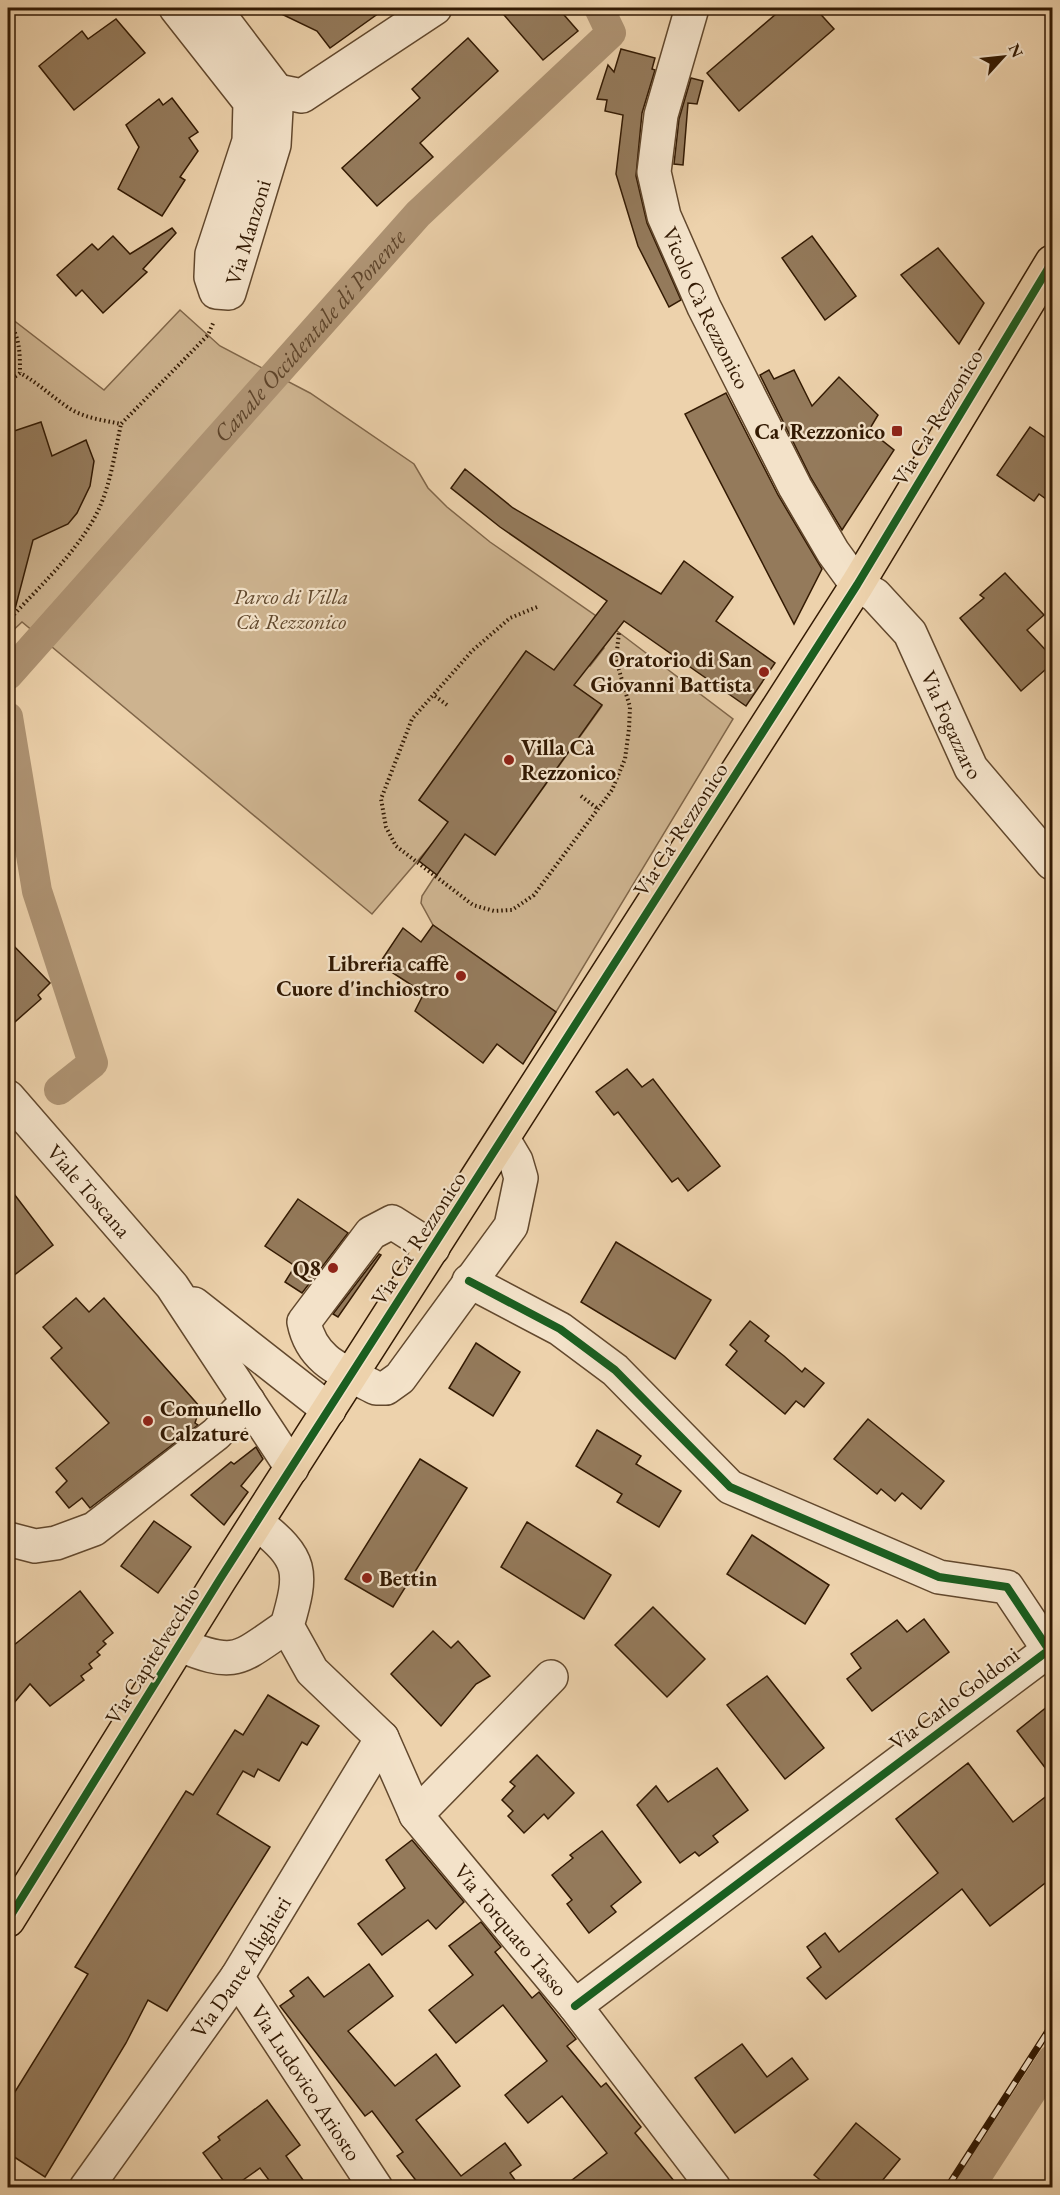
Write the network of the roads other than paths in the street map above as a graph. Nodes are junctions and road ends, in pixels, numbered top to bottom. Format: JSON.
{"nodes":[{"id":1,"x":176,"y":8,"type":"edge"},
{"id":2,"x":214,"y":8,"type":"edge"},
{"id":3,"x":435,"y":8,"type":"edge"},
{"id":4,"x":692,"y":8,"type":"edge"},
{"id":5,"x":263,"y":97,"type":"junction"},
{"id":6,"x":1053,"y":262,"type":"edge"},
{"id":7,"x":223,"y":294,"type":"road end"},
{"id":8,"x":857,"y":585,"type":"junction"},
{"id":9,"x":1053,"y":863,"type":"edge"},
{"id":10,"x":8,"y":1099,"type":"edge"},
{"id":11,"x":503,"y":1139,"type":"junction"},
{"id":12,"x":434,"y":1248,"type":"junction"},
{"id":13,"x":469,"y":1281,"type":"junction"},
{"id":14,"x":172,"y":1286,"type":"junction"},
{"id":15,"x":352,"y":1376,"type":"junction"},
{"id":16,"x":248,"y":1401,"type":"junction"},
{"id":17,"x":329,"y":1410,"type":"junction"},
{"id":18,"x":292,"y":1468,"type":"junction"},
{"id":19,"x":256,"y":1523,"type":"junction"},
{"id":20,"x":8,"y":1539,"type":"edge"},
{"id":21,"x":287,"y":1626,"type":"junction"},
{"id":22,"x":180,"y":1645,"type":"junction"},
{"id":23,"x":551,"y":1677,"type":"dead end"},
{"id":24,"x":382,"y":1738,"type":"junction"},
{"id":25,"x":416,"y":1815,"type":"junction"},
{"id":26,"x":8,"y":1920,"type":"edge"},
{"id":27,"x":237,"y":1977,"type":"junction"},
{"id":28,"x":575,"y":2006,"type":"junction"},
{"id":29,"x":86,"y":2187,"type":"edge"},
{"id":30,"x":376,"y":2187,"type":"edge"},
{"id":31,"x":714,"y":2187,"type":"edge"}],
"edges":[{"from":1,"to":5,"type":"street"},
{"from":2,"to":5,"type":"street"},
{"from":3,"to":5,"type":"street"},
{"from":4,"to":8,"type":"street","name":"Vicolo Cà Rezzonico"},
{"from":5,"to":7,"type":"street","name":"Via Manzoni"},
{"from":6,"to":8,"type":"main road","name":"Via Ca' Rezzonico"},
{"from":8,"to":9,"type":"street","name":"Via Fogazzaro"},
{"from":8,"to":11,"type":"main road","name":"Via Ca' Rezzonico"},
{"from":10,"to":14,"type":"street","name":"Viale Toscana"},
{"from":11,"to":12,"type":"main road","name":"Via Ca' Rezzonico"},
{"from":11,"to":13,"type":"street"},
{"from":12,"to":15,"type":"main road","name":"Via Ca' Rezzonico"},
{"from":12,"to":15,"type":"street"},
{"from":13,"to":15,"type":"street"},
{"from":13,"to":28,"type":"street","name":"Via Carlo Goldoni"},
{"from":14,"to":16,"type":"street","name":"Viale Toscana"},
{"from":14,"to":17,"type":"street","name":"Viale Toscana"},
{"from":15,"to":17,"type":"main road","name":"Via Ca' Rezzonico"},
{"from":16,"to":18,"type":"street","name":"Viale Toscana"},
{"from":16,"to":20,"type":"street"},
{"from":17,"to":18,"type":"main road","name":"Via Capitelvecchio"},
{"from":18,"to":19,"type":"main road","name":"Via Capitelvecchio"},
{"from":19,"to":21,"type":"street"},
{"from":19,"to":22,"type":"main road","name":"Via Capitelvecchio"},
{"from":21,"to":22,"type":"street"},
{"from":21,"to":24,"type":"street","name":"Via Torquato Tasso"},
{"from":22,"to":26,"type":"main road","name":"Via Capitelvecchio"},
{"from":23,"to":25,"type":"street"},
{"from":24,"to":25,"type":"street","name":"Via Torquato Tasso"},
{"from":24,"to":27,"type":"street","name":"Via Dante Alighieri"},
{"from":25,"to":28,"type":"street","name":"Via Torquato Tasso"},
{"from":27,"to":29,"type":"street","name":"Via Dante Alighieri"},
{"from":27,"to":30,"type":"street","name":"Via Ludovico Ariosto"},
{"from":28,"to":31,"type":"street","name":"Via Torquato Tasso"}]}
